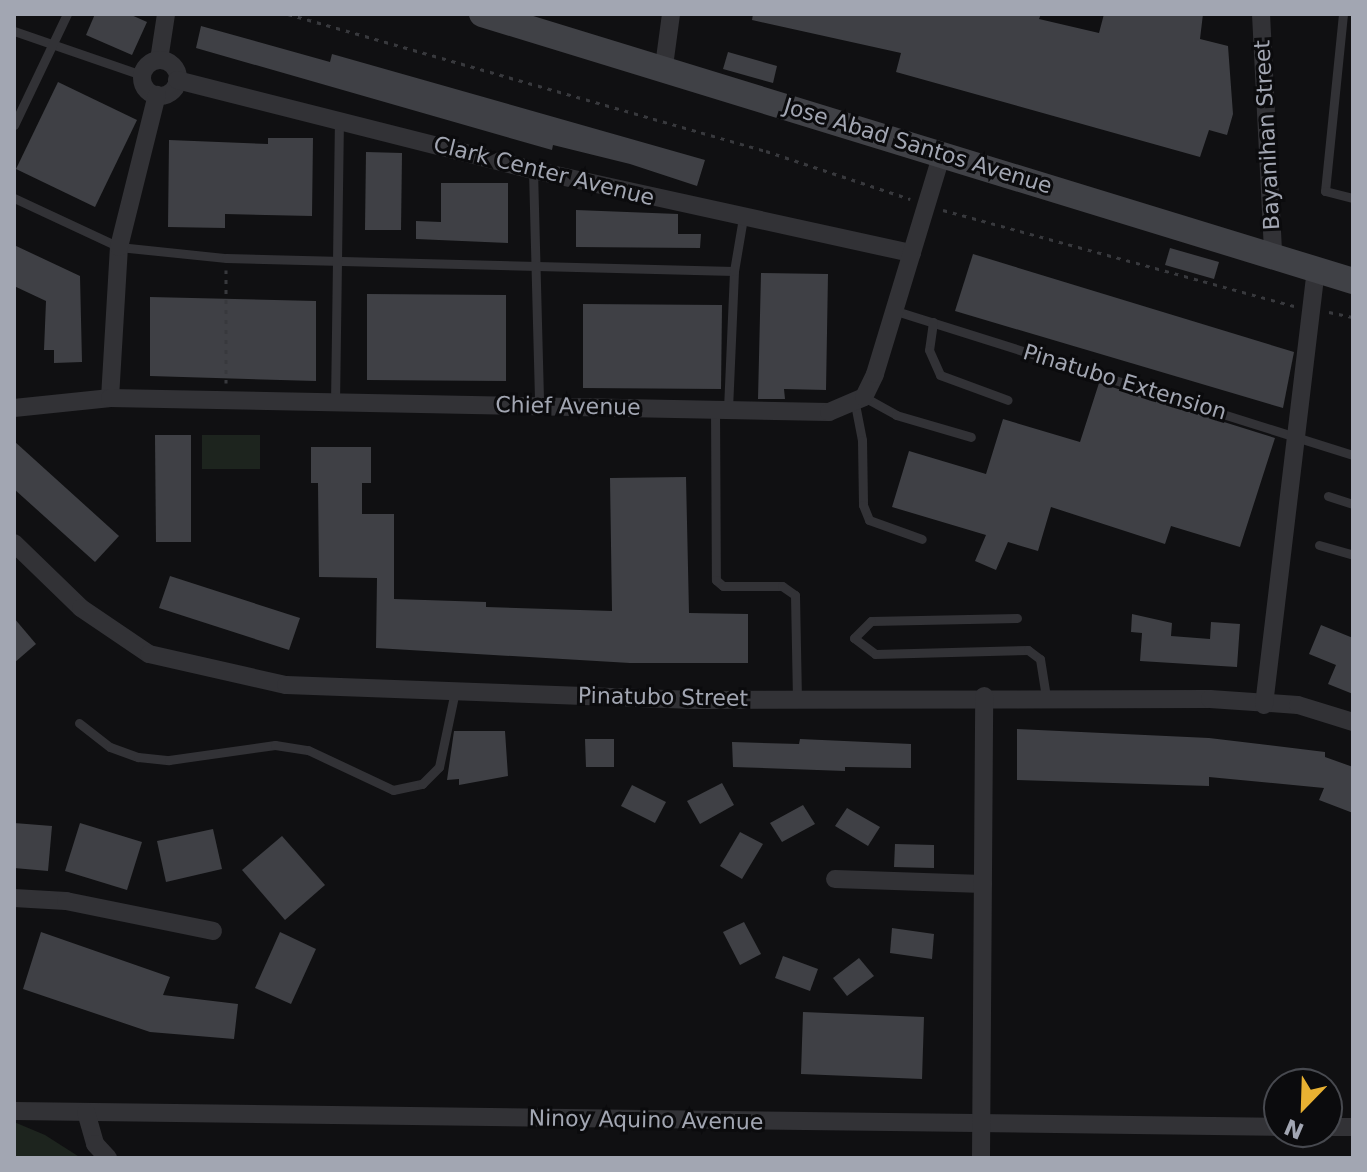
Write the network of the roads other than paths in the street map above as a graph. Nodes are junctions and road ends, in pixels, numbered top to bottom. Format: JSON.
{"nodes":[{"id":1,"x":67,"y":14,"type":"edge"},
{"id":2,"x":166,"y":14,"type":"edge"},
{"id":3,"x":482,"y":14,"type":"edge"},
{"id":4,"x":671,"y":14,"type":"edge"},
{"id":5,"x":1261,"y":14,"type":"edge"},
{"id":6,"x":1343,"y":14,"type":"edge"},
{"id":7,"x":14,"y":31,"type":"edge"},
{"id":8,"x":51,"y":48,"type":"junction"},
{"id":9,"x":159,"y":60,"type":"junction"},
{"id":10,"x":664,"y":66,"type":"junction"},
{"id":11,"x":142,"y":75,"type":"junction"},
{"id":12,"x":177,"y":80,"type":"junction"},
{"id":13,"x":157,"y":95,"type":"junction"},
{"id":14,"x":339,"y":119,"type":"junction"},
{"id":15,"x":14,"y":125,"type":"edge"},
{"id":16,"x":942,"y":154,"type":"junction"},
{"id":17,"x":533,"y":170,"type":"junction"},
{"id":18,"x":14,"y":198,"type":"edge"},
{"id":19,"x":1353,"y":198,"type":"edge"},
{"id":20,"x":743,"y":218,"type":"junction"},
{"id":21,"x":119,"y":247,"type":"junction"},
{"id":22,"x":912,"y":253,"type":"junction"},
{"id":23,"x":1273,"y":255,"type":"junction"},
{"id":24,"x":335,"y":263,"type":"junction"},
{"id":25,"x":537,"y":265,"type":"junction"},
{"id":26,"x":1316,"y":268,"type":"junction"},
{"id":27,"x":734,"y":271,"type":"junction"},
{"id":28,"x":1353,"y":281,"type":"edge"},
{"id":29,"x":896,"y":311,"type":"junction"},
{"id":30,"x":933,"y":322,"type":"junction"},
{"id":31,"x":110,"y":398,"type":"junction"},
{"id":32,"x":859,"y":400,"type":"junction"},
{"id":33,"x":1008,"y":400,"type":"dead end"},
{"id":34,"x":335,"y":404,"type":"junction"},
{"id":35,"x":539,"y":405,"type":"junction"},
{"id":36,"x":14,"y":408,"type":"edge"},
{"id":37,"x":722,"y":408,"type":"junction"},
{"id":38,"x":1298,"y":436,"type":"junction"},
{"id":39,"x":971,"y":437,"type":"dead end"},
{"id":40,"x":1353,"y":455,"type":"edge"},
{"id":41,"x":1328,"y":496,"type":"dead end"},
{"id":42,"x":1353,"y":504,"type":"edge"},
{"id":43,"x":922,"y":539,"type":"dead end"},
{"id":44,"x":14,"y":543,"type":"edge"},
{"id":45,"x":1319,"y":545,"type":"dead end"},
{"id":46,"x":1353,"y":555,"type":"edge"},
{"id":47,"x":1017,"y":618,"type":"dead end"},
{"id":48,"x":455,"y":691,"type":"junction"},
{"id":49,"x":984,"y":696,"type":"junction"},
{"id":50,"x":1046,"y":697,"type":"junction"},
{"id":51,"x":797,"y":699,"type":"junction"},
{"id":52,"x":1264,"y":705,"type":"junction"},
{"id":53,"x":1353,"y":722,"type":"edge"},
{"id":54,"x":79,"y":723,"type":"dead end"},
{"id":55,"x":835,"y":879,"type":"dead end"},
{"id":56,"x":983,"y":884,"type":"junction"},
{"id":57,"x":14,"y":898,"type":"edge"},
{"id":58,"x":213,"y":931,"type":"dead end"},
{"id":59,"x":14,"y":1111,"type":"edge"},
{"id":60,"x":86,"y":1112,"type":"junction"},
{"id":61,"x":982,"y":1124,"type":"junction"},
{"id":62,"x":1263,"y":1127,"type":"edge"},
{"id":63,"x":108,"y":1158,"type":"edge"},
{"id":64,"x":981,"y":1158,"type":"edge"}],
"edges":[{"from":1,"to":8,"type":"lane"},
{"from":2,"to":9,"type":"street"},
{"from":3,"to":10,"type":"main road","name":"Jose Abad Santos Avenue"},
{"from":4,"to":10,"type":"street"},
{"from":5,"to":23,"type":"street","name":"Bayanihan Street"},
{"from":6,"to":19,"type":"lane"},
{"from":7,"to":8,"type":"lane"},
{"from":8,"to":11,"type":"lane"},
{"from":8,"to":15,"type":"lane"},
{"from":9,"to":11,"type":"street"},
{"from":9,"to":12,"type":"street"},
{"from":10,"to":16,"type":"main road","name":"Jose Abad Santos Avenue"},
{"from":11,"to":13,"type":"street"},
{"from":12,"to":13,"type":"street"},
{"from":12,"to":14,"type":"street","name":"Clark Center Avenue"},
{"from":13,"to":21,"type":"street"},
{"from":14,"to":17,"type":"street","name":"Clark Center Avenue"},
{"from":14,"to":24,"type":"lane"},
{"from":16,"to":22,"type":"street"},
{"from":16,"to":23,"type":"main road","name":"Jose Abad Santos Avenue"},
{"from":17,"to":20,"type":"street","name":"Clark Center Avenue"},
{"from":17,"to":25,"type":"lane"},
{"from":18,"to":21,"type":"lane"},
{"from":20,"to":22,"type":"street","name":"Clark Center Avenue"},
{"from":20,"to":27,"type":"lane"},
{"from":21,"to":24,"type":"lane"},
{"from":21,"to":31,"type":"street"},
{"from":22,"to":29,"type":"street"},
{"from":23,"to":26,"type":"main road","name":"Jose Abad Santos Avenue"},
{"from":24,"to":25,"type":"lane"},
{"from":24,"to":34,"type":"lane"},
{"from":25,"to":27,"type":"lane"},
{"from":25,"to":35,"type":"lane"},
{"from":26,"to":28,"type":"main road","name":"Jose Abad Santos Avenue"},
{"from":26,"to":38,"type":"street"},
{"from":27,"to":37,"type":"lane"},
{"from":29,"to":30,"type":"lane","name":"Pinatubo Extension"},
{"from":29,"to":32,"type":"street"},
{"from":30,"to":33,"type":"lane"},
{"from":30,"to":38,"type":"lane","name":"Pinatubo Extension"},
{"from":31,"to":34,"type":"street","name":"Chief Avenue"},
{"from":31,"to":36,"type":"street","name":"Chief Avenue"},
{"from":32,"to":37,"type":"street","name":"Chief Avenue"},
{"from":32,"to":39,"type":"lane"},
{"from":32,"to":43,"type":"lane"},
{"from":34,"to":35,"type":"street","name":"Chief Avenue"},
{"from":35,"to":37,"type":"street","name":"Chief Avenue"},
{"from":37,"to":51,"type":"lane"},
{"from":38,"to":40,"type":"lane","name":"Pinatubo Extension"},
{"from":38,"to":52,"type":"street"},
{"from":41,"to":42,"type":"lane"},
{"from":44,"to":48,"type":"street","name":"Pinatubo Street"},
{"from":45,"to":46,"type":"lane"},
{"from":47,"to":50,"type":"lane"},
{"from":48,"to":51,"type":"street","name":"Pinatubo Street"},
{"from":48,"to":54,"type":"lane"},
{"from":49,"to":50,"type":"street","name":"Pinatubo Street"},
{"from":49,"to":51,"type":"street","name":"Pinatubo Street"},
{"from":49,"to":56,"type":"street"},
{"from":50,"to":52,"type":"street","name":"Pinatubo Street"},
{"from":52,"to":53,"type":"street","name":"Pinatubo Street"},
{"from":55,"to":56,"type":"street"},
{"from":56,"to":61,"type":"street"},
{"from":57,"to":58,"type":"street"},
{"from":59,"to":60,"type":"street","name":"Ninoy Aquino Avenue"},
{"from":60,"to":61,"type":"street","name":"Ninoy Aquino Avenue"},
{"from":60,"to":63,"type":"street"},
{"from":61,"to":62,"type":"street","name":"Ninoy Aquino Avenue"},
{"from":61,"to":64,"type":"street"}]}
